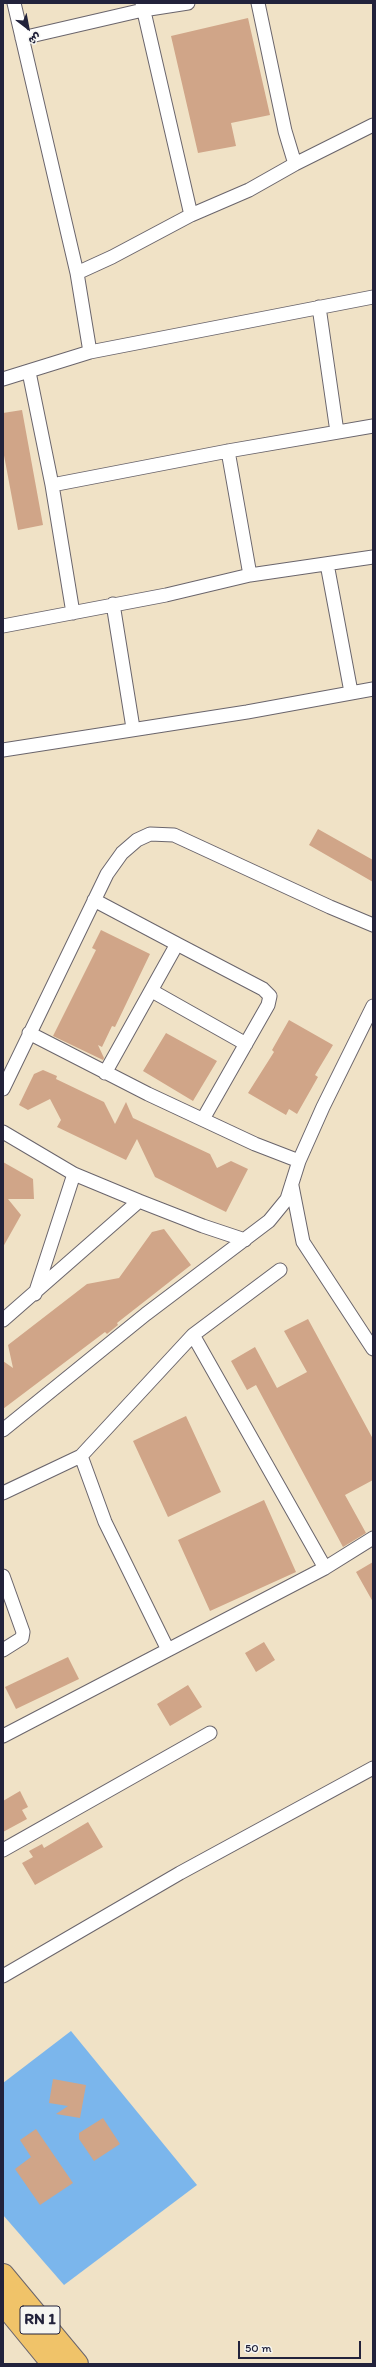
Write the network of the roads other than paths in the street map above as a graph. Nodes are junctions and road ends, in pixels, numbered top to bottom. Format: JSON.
{"nodes":[{"id":1,"x":14,"y":3,"type":"edge"},
{"id":2,"x":188,"y":3,"type":"edge"},
{"id":3,"x":258,"y":3,"type":"edge"},
{"id":4,"x":142,"y":6,"type":"edge"},
{"id":5,"x":22,"y":38,"type":"junction"},
{"id":6,"x":373,"y":125,"type":"edge"},
{"id":7,"x":295,"y":164,"type":"junction"},
{"id":8,"x":191,"y":216,"type":"junction"},
{"id":9,"x":77,"y":273,"type":"junction"},
{"id":10,"x":373,"y":297,"type":"edge"},
{"id":11,"x":319,"y":307,"type":"junction"},
{"id":12,"x":90,"y":352,"type":"junction"},
{"id":13,"x":29,"y":372,"type":"junction"},
{"id":14,"x":3,"y":379,"type":"edge"},
{"id":15,"x":373,"y":426,"type":"edge"},
{"id":16,"x":337,"y":432,"type":"junction"},
{"id":17,"x":228,"y":451,"type":"junction"},
{"id":18,"x":52,"y":485,"type":"junction"},
{"id":19,"x":373,"y":557,"type":"edge"},
{"id":20,"x":327,"y":564,"type":"junction"},
{"id":21,"x":250,"y":574,"type":"junction"},
{"id":22,"x":113,"y":604,"type":"junction"},
{"id":23,"x":73,"y":613,"type":"junction"},
{"id":24,"x":3,"y":626,"type":"edge"},
{"id":25,"x":373,"y":689,"type":"edge"},
{"id":26,"x":351,"y":692,"type":"junction"},
{"id":27,"x":133,"y":728,"type":"junction"},
{"id":28,"x":3,"y":750,"type":"edge"},
{"id":29,"x":94,"y":900,"type":"junction"},
{"id":30,"x":373,"y":925,"type":"edge"},
{"id":31,"x":177,"y":944,"type":"junction"},
{"id":32,"x":152,"y":991,"type":"junction"},
{"id":33,"x":373,"y":1006,"type":"edge"},
{"id":34,"x":29,"y":1033,"type":"junction"},
{"id":35,"x":246,"y":1044,"type":"junction"},
{"id":36,"x":105,"y":1073,"type":"junction"},
{"id":37,"x":3,"y":1089,"type":"edge"},
{"id":38,"x":203,"y":1119,"type":"junction"},
{"id":39,"x":3,"y":1132,"type":"edge"},
{"id":40,"x":299,"y":1160,"type":"junction"},
{"id":41,"x":74,"y":1174,"type":"junction"},
{"id":42,"x":292,"y":1186,"type":"junction"},
{"id":43,"x":139,"y":1201,"type":"junction"},
{"id":44,"x":245,"y":1240,"type":"junction"},
{"id":45,"x":280,"y":1270,"type":"dead end"},
{"id":46,"x":35,"y":1294,"type":"junction"},
{"id":47,"x":3,"y":1320,"type":"edge"},
{"id":48,"x":193,"y":1334,"type":"junction"},
{"id":49,"x":373,"y":1350,"type":"edge"},
{"id":50,"x":3,"y":1430,"type":"edge"},
{"id":51,"x":81,"y":1456,"type":"junction"},
{"id":52,"x":3,"y":1493,"type":"edge"},
{"id":53,"x":373,"y":1538,"type":"edge"},
{"id":54,"x":325,"y":1568,"type":"junction"},
{"id":55,"x":3,"y":1576,"type":"edge"},
{"id":56,"x":3,"y":1650,"type":"edge"},
{"id":57,"x":168,"y":1650,"type":"junction"},
{"id":58,"x":210,"y":1733,"type":"dead end"},
{"id":59,"x":3,"y":1736,"type":"edge"},
{"id":60,"x":373,"y":1768,"type":"edge"},
{"id":61,"x":3,"y":1850,"type":"edge"},
{"id":62,"x":3,"y":1976,"type":"edge"},
{"id":63,"x":3,"y":2275,"type":"edge"},
{"id":64,"x":3,"y":2303,"type":"edge"},
{"id":65,"x":53,"y":2364,"type":"edge"},
{"id":66,"x":77,"y":2364,"type":"edge"}],
"edges":[{"from":1,"to":5,"type":"street"},
{"from":2,"to":4,"type":"street"},
{"from":3,"to":7,"type":"street"},
{"from":4,"to":5,"type":"street"},
{"from":4,"to":8,"type":"street"},
{"from":5,"to":9,"type":"street"},
{"from":6,"to":7,"type":"street"},
{"from":7,"to":8,"type":"street"},
{"from":8,"to":9,"type":"street"},
{"from":9,"to":12,"type":"street"},
{"from":10,"to":11,"type":"street"},
{"from":11,"to":12,"type":"street"},
{"from":11,"to":16,"type":"street"},
{"from":12,"to":13,"type":"street"},
{"from":13,"to":14,"type":"street"},
{"from":13,"to":18,"type":"street"},
{"from":15,"to":16,"type":"street"},
{"from":16,"to":17,"type":"street"},
{"from":17,"to":18,"type":"street"},
{"from":17,"to":21,"type":"street"},
{"from":18,"to":23,"type":"street"},
{"from":19,"to":20,"type":"street"},
{"from":20,"to":21,"type":"street"},
{"from":20,"to":26,"type":"street"},
{"from":21,"to":22,"type":"street"},
{"from":22,"to":23,"type":"street"},
{"from":22,"to":27,"type":"street"},
{"from":23,"to":24,"type":"street"},
{"from":25,"to":26,"type":"street"},
{"from":26,"to":27,"type":"street"},
{"from":27,"to":28,"type":"street"},
{"from":29,"to":30,"type":"street"},
{"from":29,"to":31,"type":"street"},
{"from":29,"to":34,"type":"street"},
{"from":31,"to":32,"type":"street"},
{"from":31,"to":35,"type":"street"},
{"from":32,"to":35,"type":"street"},
{"from":32,"to":36,"type":"street"},
{"from":33,"to":40,"type":"street"},
{"from":34,"to":36,"type":"street"},
{"from":34,"to":37,"type":"street"},
{"from":35,"to":38,"type":"street"},
{"from":36,"to":38,"type":"street"},
{"from":38,"to":40,"type":"street"},
{"from":39,"to":41,"type":"street"},
{"from":40,"to":42,"type":"street"},
{"from":41,"to":43,"type":"street"},
{"from":41,"to":46,"type":"street"},
{"from":42,"to":44,"type":"street"},
{"from":42,"to":49,"type":"street"},
{"from":43,"to":44,"type":"street"},
{"from":43,"to":46,"type":"street"},
{"from":44,"to":50,"type":"street"},
{"from":45,"to":48,"type":"street"},
{"from":46,"to":47,"type":"street"},
{"from":48,"to":51,"type":"street"},
{"from":48,"to":54,"type":"street"},
{"from":51,"to":52,"type":"street"},
{"from":51,"to":57,"type":"street"},
{"from":53,"to":54,"type":"street"},
{"from":54,"to":57,"type":"street"},
{"from":55,"to":56,"type":"street"},
{"from":57,"to":59,"type":"street"},
{"from":58,"to":61,"type":"street"},
{"from":60,"to":62,"type":"street"},
{"from":63,"to":66,"type":"highway","number":"RN 1"},
{"from":64,"to":65,"type":"highway","number":"RN 1"}]}
